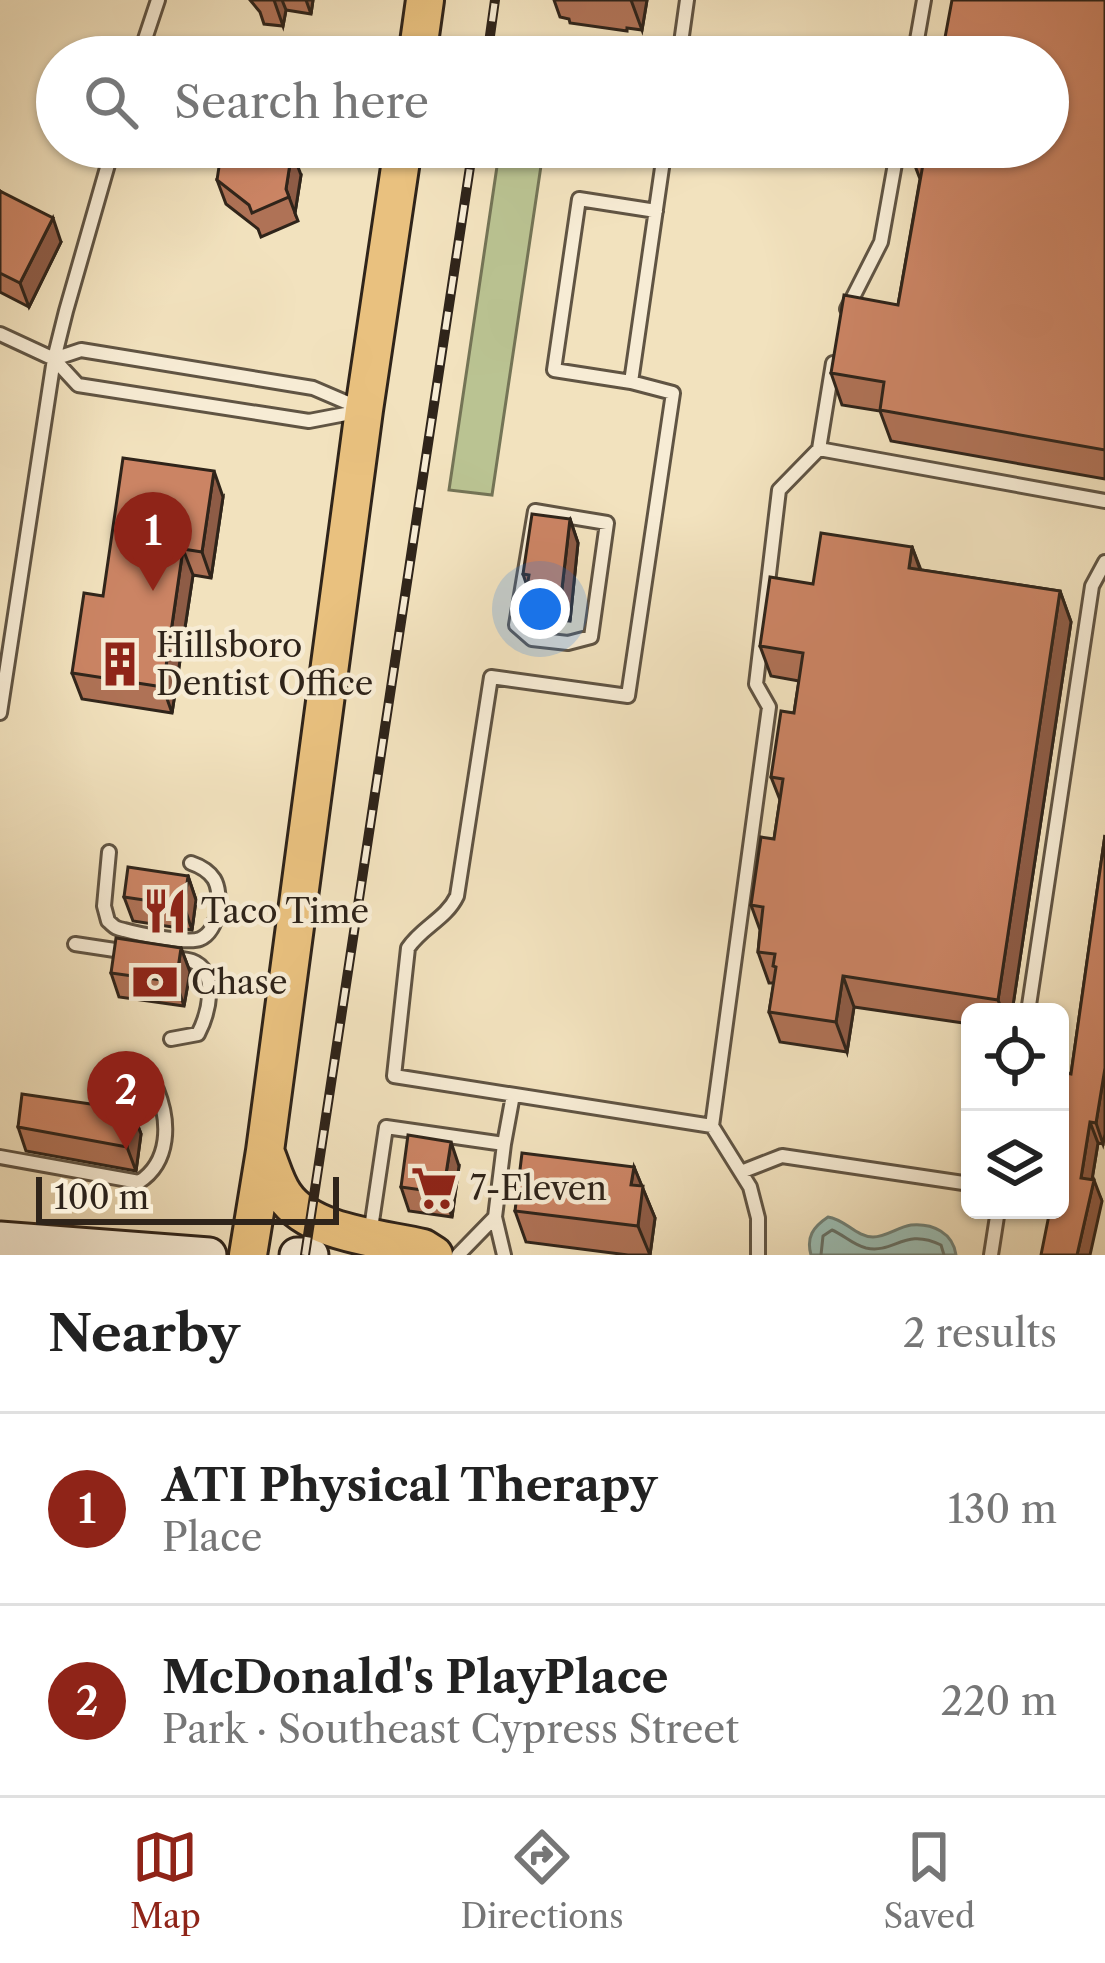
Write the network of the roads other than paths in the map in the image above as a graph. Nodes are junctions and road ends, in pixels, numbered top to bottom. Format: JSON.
{"nodes":[{"id":1,"x":158,"y":0,"type":"edge"},
{"id":2,"x":425,"y":0,"type":"edge"},
{"id":3,"x":687,"y":0,"type":"edge"},
{"id":4,"x":924,"y":0,"type":"edge"},
{"id":5,"x":147,"y":36,"type":"edge"},
{"id":6,"x":420,"y":36,"type":"edge"},
{"id":7,"x":682,"y":36,"type":"edge"},
{"id":8,"x":918,"y":36,"type":"edge"},
{"id":9,"x":107,"y":168,"type":"edge"},
{"id":10,"x":401,"y":168,"type":"edge"},
{"id":11,"x":662,"y":168,"type":"edge"},
{"id":12,"x":894,"y":168,"type":"edge"},
{"id":13,"x":656,"y":211,"type":"junction"},
{"id":14,"x":840,"y":323,"type":"edge"},
{"id":15,"x":0,"y":334,"type":"edge"},
{"id":16,"x":836,"y":345,"type":"edge"},
{"id":17,"x":55,"y":359,"type":"junction"},
{"id":18,"x":631,"y":382,"type":"junction"},
{"id":19,"x":364,"y":410,"type":"junction"},
{"id":20,"x":819,"y":449,"type":"junction"},
{"id":21,"x":1105,"y":501,"type":"edge"},
{"id":22,"x":535,"y":511,"type":"joint"},
{"id":23,"x":1105,"y":562,"type":"edge"},
{"id":24,"x":0,"y":713,"type":"edge"},
{"id":25,"x":110,"y":852,"type":"dead end"},
{"id":26,"x":191,"y":863,"type":"dead end"},
{"id":27,"x":75,"y":944,"type":"dead end"},
{"id":28,"x":134,"y":953,"type":"edge"},
{"id":29,"x":154,"y":956,"type":"edge"},
{"id":30,"x":1029,"y":1003,"type":"edge"},
{"id":31,"x":171,"y":1039,"type":"dead end"},
{"id":32,"x":158,"y":1090,"type":"dead end"},
{"id":33,"x":513,"y":1095,"type":"junction"},
{"id":34,"x":712,"y":1126,"type":"junction"},
{"id":35,"x":504,"y":1144,"type":"junction"},
{"id":36,"x":265,"y":1151,"type":"junction"},
{"id":37,"x":0,"y":1157,"type":"edge"},
{"id":38,"x":741,"y":1172,"type":"junction"},
{"id":39,"x":961,"y":1183,"type":"edge"},
{"id":40,"x":495,"y":1217,"type":"junction"},
{"id":41,"x":997,"y":1219,"type":"edge"},
{"id":42,"x":370,"y":1236,"type":"junction"},
{"id":43,"x":0,"y":1239,"type":"edge"},
{"id":44,"x":209,"y":1255,"type":"edge"},
{"id":45,"x":248,"y":1255,"type":"edge"},
{"id":46,"x":297,"y":1255,"type":"edge"},
{"id":47,"x":311,"y":1255,"type":"edge"},
{"id":48,"x":434,"y":1255,"type":"edge"},
{"id":49,"x":458,"y":1255,"type":"edge"},
{"id":50,"x":504,"y":1255,"type":"edge"},
{"id":51,"x":758,"y":1255,"type":"edge"},
{"id":52,"x":991,"y":1255,"type":"edge"}],
"edges":[{"from":1,"to":5,"type":"lane"},
{"from":2,"to":6,"type":"main road"},
{"from":3,"to":7,"type":"lane"},
{"from":4,"to":8,"type":"lane"},
{"from":9,"to":17,"type":"lane"},
{"from":10,"to":19,"type":"main road"},
{"from":11,"to":13,"type":"lane"},
{"from":12,"to":14,"type":"lane"},
{"from":13,"to":18,"type":"lane"},
{"from":13,"to":18,"type":"lane"},
{"from":15,"to":17,"type":"lane"},
{"from":16,"to":20,"type":"lane"},
{"from":17,"to":19,"type":"lane"},
{"from":17,"to":19,"type":"lane"},
{"from":17,"to":24,"type":"lane"},
{"from":18,"to":33,"type":"lane"},
{"from":19,"to":36,"type":"main road"},
{"from":20,"to":21,"type":"lane"},
{"from":20,"to":34,"type":"lane"},
{"from":22,"to":22,"type":"lane"},
{"from":23,"to":30,"type":"lane"},
{"from":25,"to":26,"type":"lane"},
{"from":27,"to":28,"type":"lane"},
{"from":29,"to":31,"type":"lane"},
{"from":32,"to":37,"type":"lane"},
{"from":33,"to":34,"type":"lane"},
{"from":33,"to":35,"type":"lane"},
{"from":34,"to":38,"type":"lane"},
{"from":35,"to":40,"type":"lane"},
{"from":35,"to":42,"type":"lane"},
{"from":36,"to":42,"type":"main road"},
{"from":36,"to":45,"type":"main road"},
{"from":38,"to":39,"type":"lane"},
{"from":38,"to":51,"type":"lane"},
{"from":40,"to":49,"type":"lane"},
{"from":40,"to":50,"type":"lane"},
{"from":41,"to":52,"type":"lane"},
{"from":42,"to":48,"type":"main road"},
{"from":43,"to":44,"type":"main road"},
{"from":46,"to":47,"type":"main road"}]}
